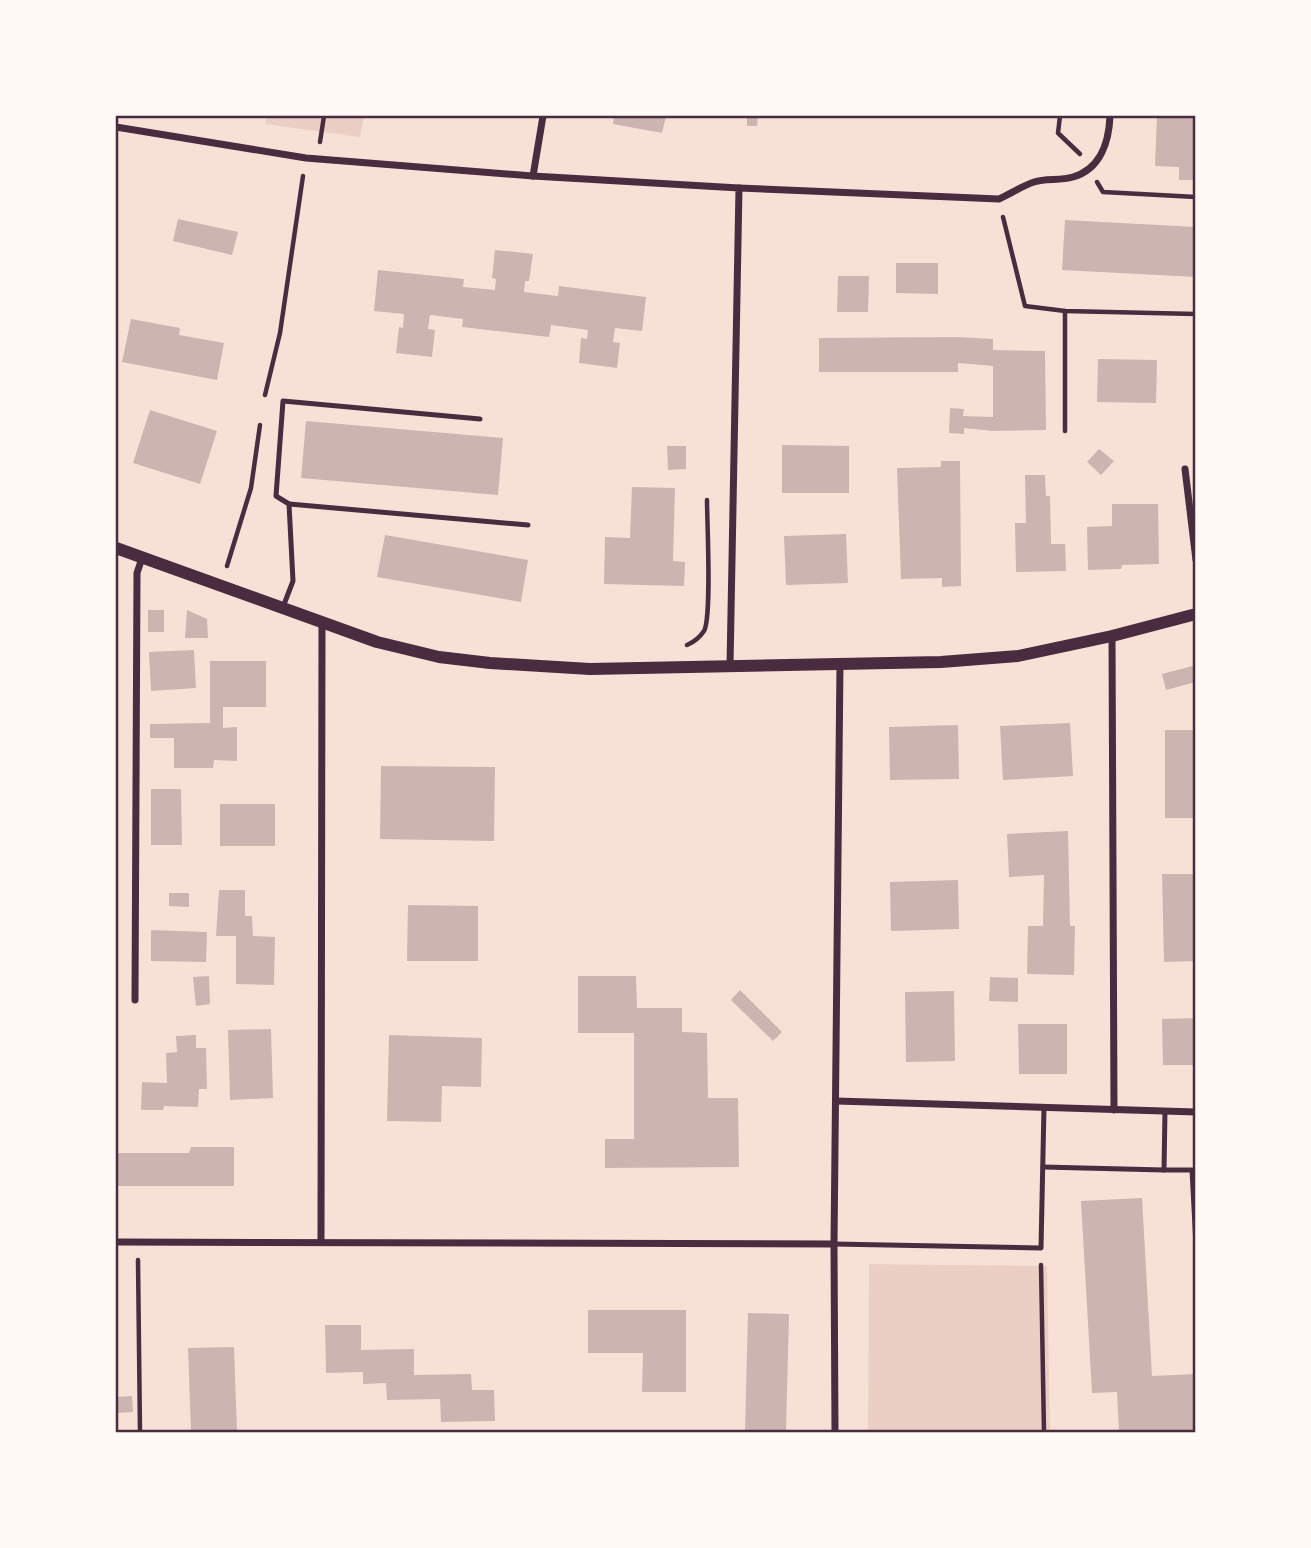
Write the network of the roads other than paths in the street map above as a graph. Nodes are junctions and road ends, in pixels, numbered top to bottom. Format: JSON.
{"nodes":[{"id":1,"x":543,"y":116,"type":"edge"},
{"id":2,"x":1111,"y":116,"type":"edge"},
{"id":3,"x":116,"y":127,"type":"edge"},
{"id":4,"x":533,"y":176,"type":"junction"},
{"id":5,"x":739,"y":188,"type":"junction"},
{"id":6,"x":480,"y":419,"type":"dead end"},
{"id":7,"x":1185,"y":469,"type":"dead end"},
{"id":8,"x":289,"y":504,"type":"junction"},
{"id":9,"x":528,"y":525,"type":"dead end"},
{"id":10,"x":116,"y":548,"type":"edge"},
{"id":11,"x":142,"y":558,"type":"junction"},
{"id":12,"x":1195,"y":560,"type":"edge"},
{"id":13,"x":282,"y":610,"type":"junction"},
{"id":14,"x":1195,"y":614,"type":"edge"},
{"id":15,"x":322,"y":624,"type":"junction"},
{"id":16,"x":1112,"y":636,"type":"junction"},
{"id":17,"x":839,"y":664,"type":"junction"},
{"id":18,"x":730,"y":666,"type":"junction"},
{"id":19,"x":135,"y":1000,"type":"dead end"},
{"id":20,"x":836,"y":1101,"type":"junction"},
{"id":21,"x":1044,"y":1107,"type":"junction"},
{"id":22,"x":1114,"y":1110,"type":"junction"},
{"id":23,"x":1165,"y":1111,"type":"junction"},
{"id":24,"x":1195,"y":1112,"type":"edge"},
{"id":25,"x":1043,"y":1167,"type":"junction"},
{"id":26,"x":1164,"y":1170,"type":"junction"},
{"id":27,"x":1194,"y":1170,"type":"edge"},
{"id":28,"x":116,"y":1241,"type":"edge"},
{"id":29,"x":321,"y":1242,"type":"junction"},
{"id":30,"x":834,"y":1244,"type":"junction"},
{"id":31,"x":1195,"y":1245,"type":"edge"},
{"id":32,"x":835,"y":1433,"type":"edge"}],
"edges":[{"from":1,"to":4,"type":"street"},
{"from":2,"to":5,"type":"street"},
{"from":3,"to":4,"type":"street"},
{"from":4,"to":5,"type":"street"},
{"from":5,"to":18,"type":"street"},
{"from":6,"to":8,"type":"lane"},
{"from":7,"to":12,"type":"street"},
{"from":8,"to":9,"type":"lane"},
{"from":8,"to":13,"type":"lane"},
{"from":10,"to":11,"type":"street"},
{"from":11,"to":13,"type":"street"},
{"from":11,"to":19,"type":"street"},
{"from":13,"to":15,"type":"street"},
{"from":14,"to":16,"type":"street"},
{"from":15,"to":18,"type":"street"},
{"from":15,"to":29,"type":"street"},
{"from":16,"to":17,"type":"street"},
{"from":16,"to":22,"type":"street"},
{"from":17,"to":18,"type":"street"},
{"from":17,"to":20,"type":"street"},
{"from":20,"to":21,"type":"street"},
{"from":20,"to":30,"type":"street"},
{"from":21,"to":22,"type":"street"},
{"from":21,"to":25,"type":"lane"},
{"from":22,"to":23,"type":"street"},
{"from":23,"to":24,"type":"street"},
{"from":23,"to":26,"type":"lane"},
{"from":25,"to":26,"type":"lane"},
{"from":25,"to":30,"type":"lane"},
{"from":26,"to":27,"type":"lane"},
{"from":27,"to":31,"type":"lane"},
{"from":28,"to":29,"type":"street"},
{"from":29,"to":30,"type":"street"},
{"from":30,"to":32,"type":"street"}]}
